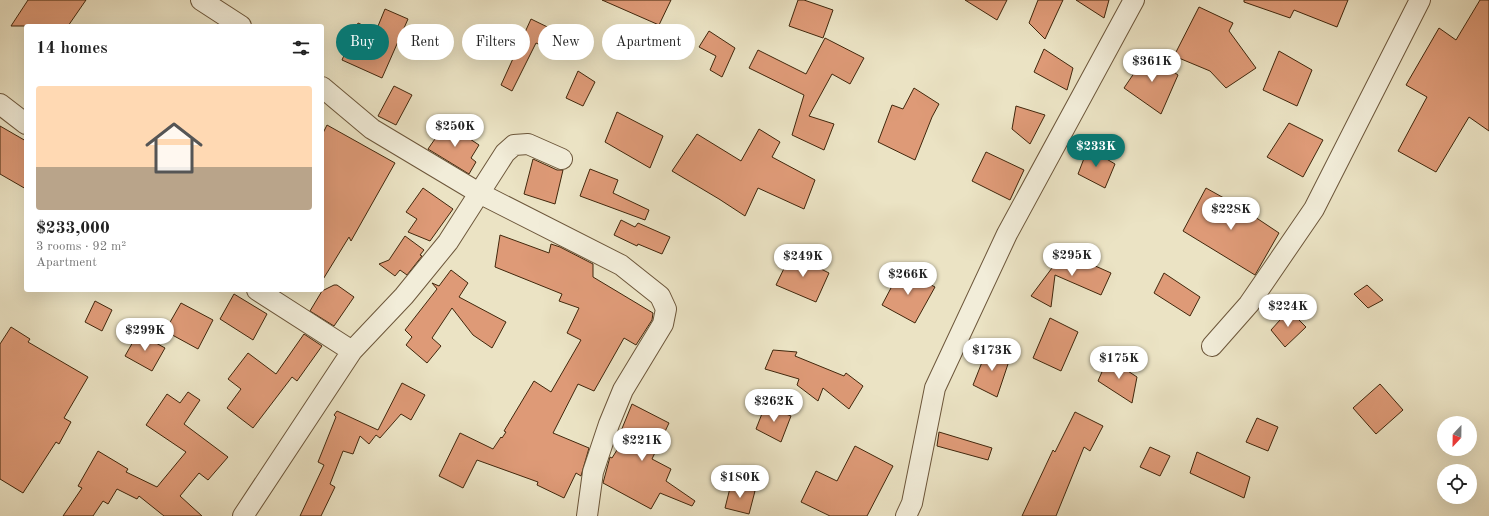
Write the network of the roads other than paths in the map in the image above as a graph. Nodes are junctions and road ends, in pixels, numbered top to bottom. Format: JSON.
{"nodes":[{"id":1,"x":202,"y":0,"type":"edge"},
{"id":2,"x":1134,"y":0,"type":"edge"},
{"id":3,"x":1420,"y":0,"type":"edge"},
{"id":4,"x":238,"y":24,"type":"edge"},
{"id":5,"x":324,"y":88,"type":"edge"},
{"id":6,"x":0,"y":104,"type":"edge"},
{"id":7,"x":24,"y":122,"type":"edge"},
{"id":8,"x":562,"y":159,"type":"dead end"},
{"id":9,"x":480,"y":193,"type":"junction"},
{"id":10,"x":260,"y":292,"type":"edge"},
{"id":11,"x":1212,"y":346,"type":"dead end"},
{"id":12,"x":352,"y":351,"type":"junction"},
{"id":13,"x":243,"y":516,"type":"edge"},
{"id":14,"x":586,"y":516,"type":"edge"},
{"id":15,"x":906,"y":516,"type":"edge"}],
"edges":[{"from":1,"to":4,"type":"street"},
{"from":2,"to":15,"type":"street"},
{"from":3,"to":11,"type":"street"},
{"from":5,"to":9,"type":"street"},
{"from":6,"to":7,"type":"street"},
{"from":8,"to":9,"type":"street"},
{"from":9,"to":12,"type":"street"},
{"from":9,"to":14,"type":"street"},
{"from":10,"to":12,"type":"street"},
{"from":12,"to":13,"type":"street"}]}
